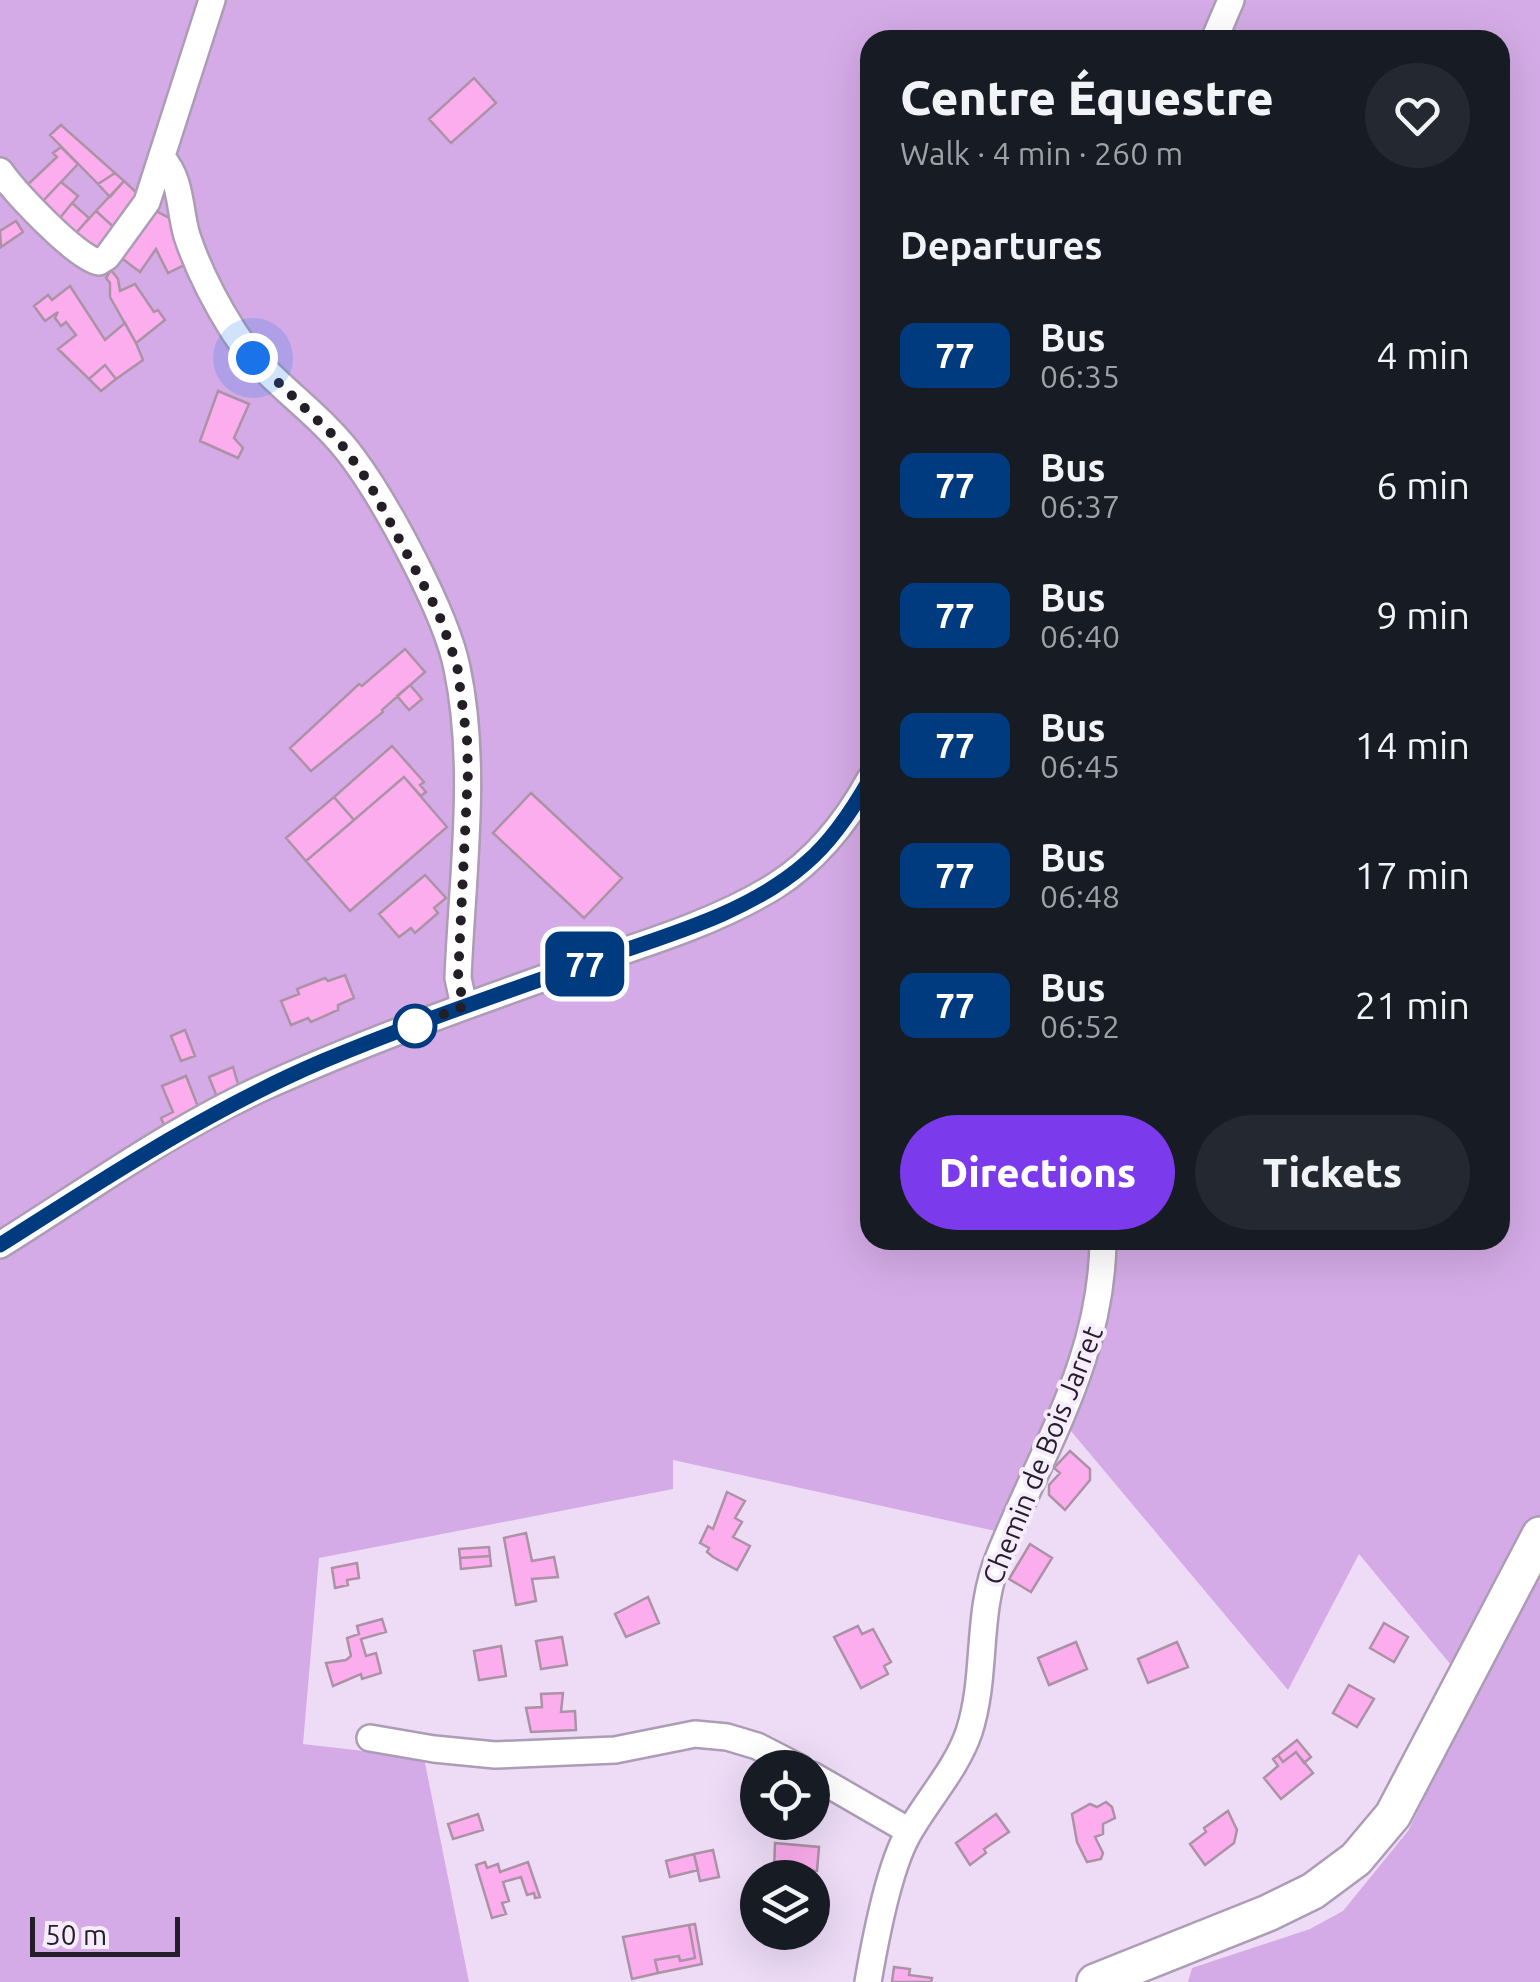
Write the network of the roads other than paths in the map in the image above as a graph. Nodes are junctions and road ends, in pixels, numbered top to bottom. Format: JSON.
{"nodes":[{"id":1,"x":212,"y":0,"type":"edge"},
{"id":2,"x":1232,"y":0,"type":"edge"},
{"id":3,"x":1218,"y":30,"type":"edge"},
{"id":4,"x":162,"y":158,"type":"junction"},
{"id":5,"x":0,"y":171,"type":"edge"},
{"id":6,"x":860,"y":795,"type":"edge"},
{"id":7,"x":464,"y":1006,"type":"junction"},
{"id":8,"x":0,"y":1245,"type":"edge"},
{"id":9,"x":1103,"y":1250,"type":"edge"},
{"id":10,"x":1540,"y":1535,"type":"edge"},
{"id":11,"x":370,"y":1738,"type":"dead end"},
{"id":12,"x":764,"y":1750,"type":"edge"},
{"id":13,"x":830,"y":1786,"type":"edge"},
{"id":14,"x":909,"y":1832,"type":"junction"},
{"id":15,"x":868,"y":1982,"type":"edge"},
{"id":16,"x":1095,"y":1982,"type":"edge"}],
"edges":[{"from":1,"to":4,"type":"street"},
{"from":2,"to":3,"type":"street"},
{"from":4,"to":5,"type":"street"},
{"from":4,"to":7,"type":"street"},
{"from":6,"to":7,"type":"street"},
{"from":7,"to":8,"type":"street"},
{"from":9,"to":14,"type":"street","name":"Chemin de Bois Jarret"},
{"from":10,"to":16,"type":"main road"},
{"from":11,"to":12,"type":"street"},
{"from":13,"to":14,"type":"street"},
{"from":14,"to":15,"type":"street","name":"Chemin de Bois Jarret"}]}
